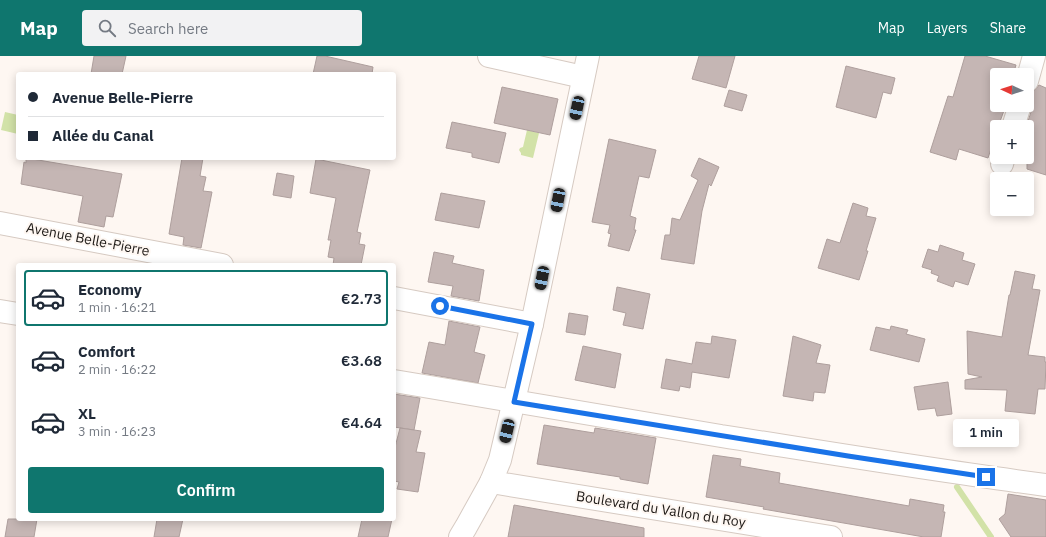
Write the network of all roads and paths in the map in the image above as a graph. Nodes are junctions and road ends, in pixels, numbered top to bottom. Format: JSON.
{"nodes":[{"id":1,"x":489,"y":56,"type":"edge"},
{"id":2,"x":588,"y":56,"type":"edge"},
{"id":3,"x":583,"y":77,"type":"junction"},
{"id":4,"x":0,"y":223,"type":"edge"},
{"id":5,"x":211,"y":263,"type":"edge"},
{"id":6,"x":396,"y":298,"type":"edge"},
{"id":7,"x":0,"y":311,"type":"edge"},
{"id":8,"x":16,"y":314,"type":"edge"},
{"id":9,"x":532,"y":324,"type":"junction"},
{"id":10,"x":396,"y":381,"type":"edge"},
{"id":11,"x":514,"y":402,"type":"junction"},
{"id":12,"x":491,"y":482,"type":"junction"},
{"id":13,"x":1046,"y":485,"type":"edge"},
{"id":14,"x":460,"y":537,"type":"edge"},
{"id":15,"x":831,"y":537,"type":"edge"}],
"edges":[{"from":1,"to":3,"type":"street"},
{"from":2,"to":3,"type":"street"},
{"from":3,"to":9,"type":"street"},
{"from":4,"to":5,"type":"street","name":"Avenue Belle-Pierre"},
{"from":6,"to":9,"type":"street"},
{"from":7,"to":8,"type":"street"},
{"from":9,"to":11,"type":"street"},
{"from":10,"to":11,"type":"street"},
{"from":11,"to":12,"type":"street"},
{"from":11,"to":13,"type":"street"},
{"from":12,"to":14,"type":"street"},
{"from":12,"to":15,"type":"street","name":"Boulevard du Vallon du Roy"}]}
